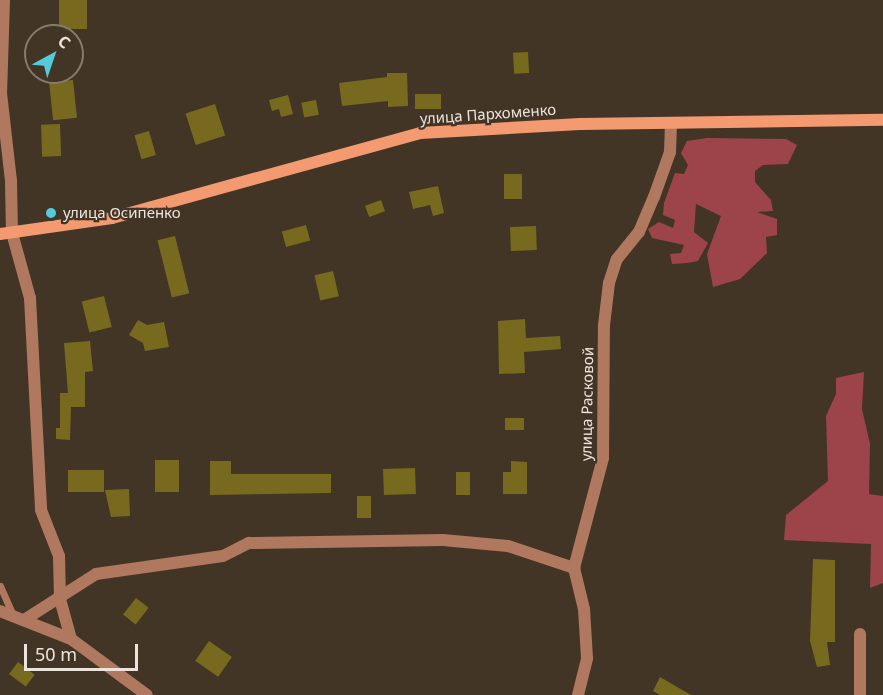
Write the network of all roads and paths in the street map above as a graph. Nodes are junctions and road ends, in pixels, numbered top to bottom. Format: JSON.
{"nodes":[{"id":1,"x":4,"y":0,"type":"edge"},
{"id":2,"x":883,"y":120,"type":"edge"},
{"id":3,"x":671,"y":123,"type":"junction"},
{"id":4,"x":6,"y":233,"type":"edge"},
{"id":5,"x":574,"y":568,"type":"junction"},
{"id":6,"x":0,"y":585,"type":"edge"},
{"id":7,"x":60,"y":599,"type":"junction"},
{"id":8,"x":8,"y":615,"type":"edge"},
{"id":9,"x":860,"y":634,"type":"dead end"},
{"id":10,"x":71,"y":639,"type":"junction"},
{"id":11,"x":147,"y":695,"type":"edge"},
{"id":12,"x":578,"y":695,"type":"edge"},
{"id":13,"x":860,"y":695,"type":"edge"}],
"edges":[{"from":1,"to":4,"type":"street"},
{"from":2,"to":3,"type":"street","name":"улица Пархоменко"},
{"from":3,"to":4,"type":"street","name":"улица Пархоменко"},
{"from":3,"to":5,"type":"street","name":"улица Расковой"},
{"from":4,"to":7,"type":"street"},
{"from":5,"to":7,"type":"street"},
{"from":5,"to":12,"type":"street","name":"улица Расковой"},
{"from":6,"to":8,"type":"lane"},
{"from":7,"to":8,"type":"street"},
{"from":7,"to":10,"type":"street"},
{"from":8,"to":10,"type":"street"},
{"from":9,"to":13,"type":"street"},
{"from":10,"to":11,"type":"street"}]}
